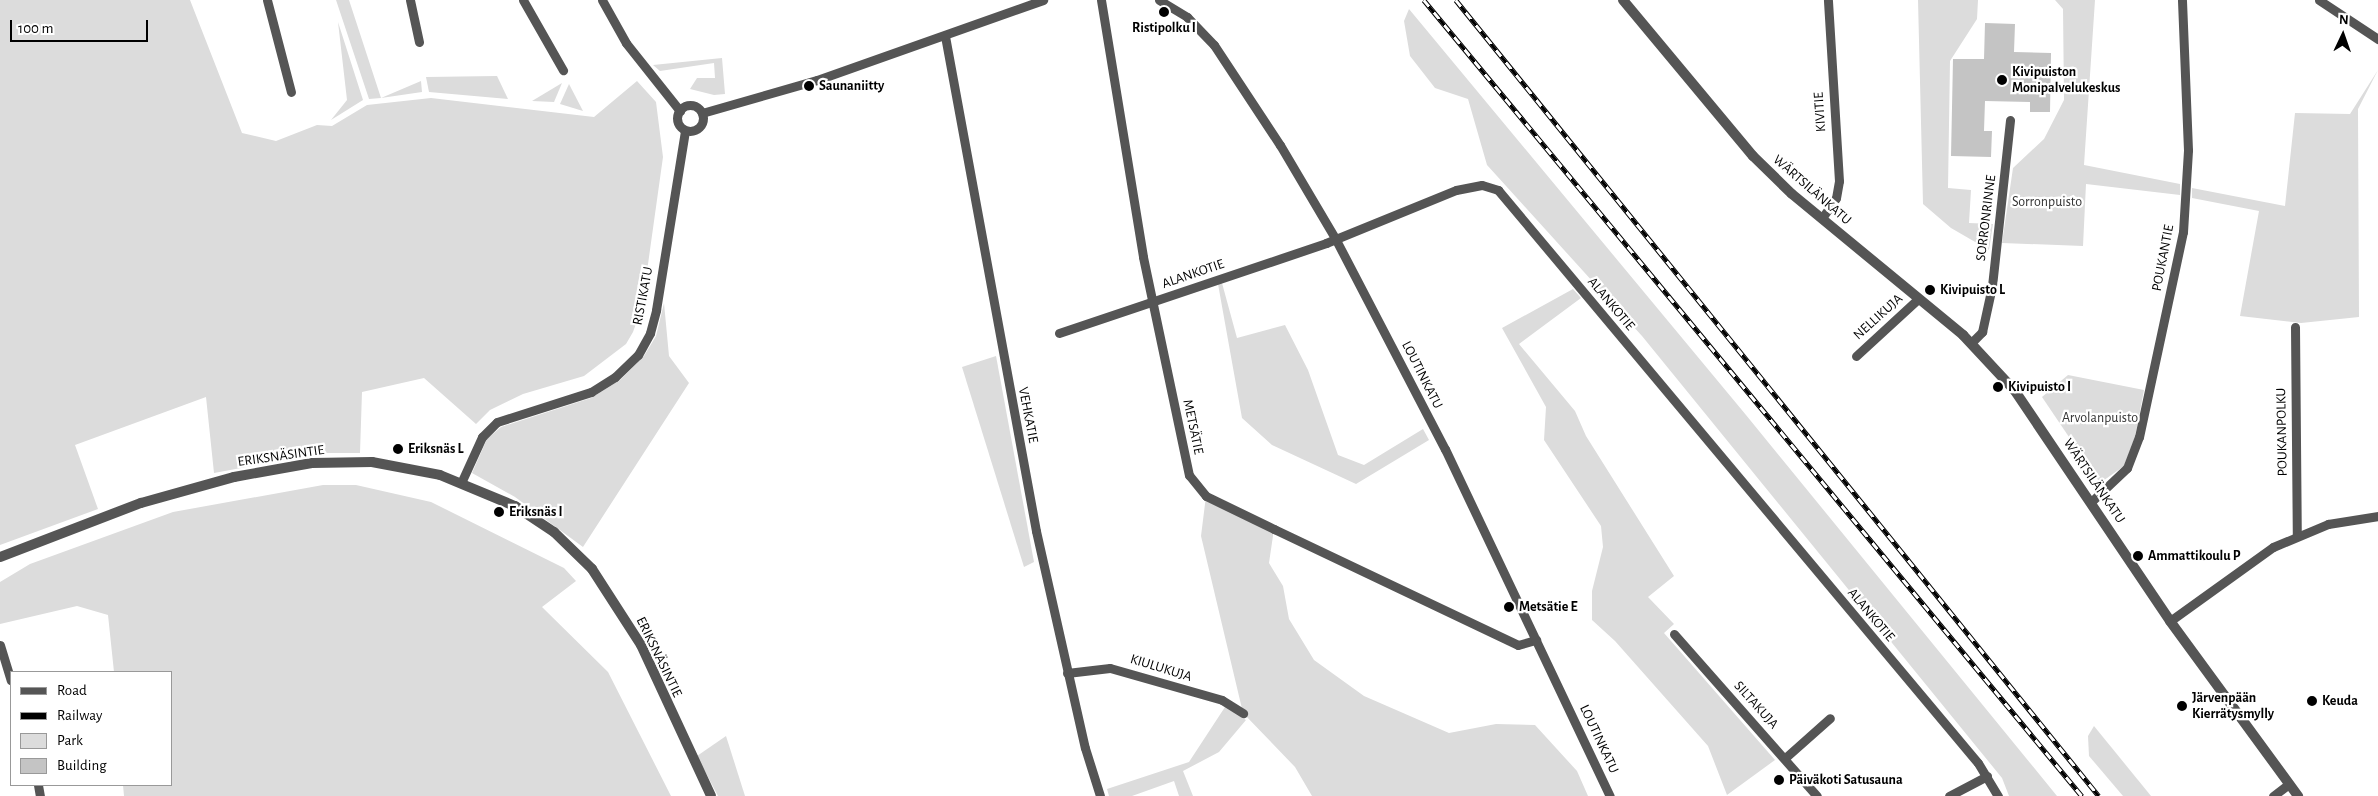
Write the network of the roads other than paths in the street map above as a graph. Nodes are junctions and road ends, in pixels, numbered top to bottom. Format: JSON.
{"nodes":[{"id":1,"x":267,"y":0,"type":"edge"},
{"id":2,"x":410,"y":0,"type":"edge"},
{"id":3,"x":523,"y":0,"type":"edge"},
{"id":4,"x":602,"y":0,"type":"edge"},
{"id":5,"x":1044,"y":0,"type":"edge"},
{"id":6,"x":1101,"y":0,"type":"edge"},
{"id":7,"x":1159,"y":0,"type":"edge"},
{"id":8,"x":1623,"y":0,"type":"edge"},
{"id":9,"x":1828,"y":0,"type":"edge"},
{"id":10,"x":2182,"y":0,"type":"edge"},
{"id":11,"x":2319,"y":0,"type":"edge"},
{"id":12,"x":945,"y":36,"type":"junction"},
{"id":13,"x":2378,"y":39,"type":"edge"},
{"id":14,"x":419,"y":42,"type":"dead end"},
{"id":15,"x":563,"y":70,"type":"dead end"},
{"id":16,"x":291,"y":92,"type":"dead end"},
{"id":17,"x":680,"y":111,"type":"junction"},
{"id":18,"x":702,"y":113,"type":"junction"},
{"id":19,"x":2010,"y":120,"type":"dead end"},
{"id":20,"x":685,"y":130,"type":"junction"},
{"id":21,"x":1822,"y":218,"type":"junction"},
{"id":22,"x":1335,"y":238,"type":"junction"},
{"id":23,"x":1918,"y":299,"type":"junction"},
{"id":24,"x":1153,"y":302,"type":"junction"},
{"id":25,"x":2295,"y":327,"type":"dead end"},
{"id":26,"x":1059,"y":333,"type":"dead end"},
{"id":27,"x":1971,"y":343,"type":"junction"},
{"id":28,"x":1856,"y":356,"type":"dead end"},
{"id":29,"x":461,"y":482,"type":"junction"},
{"id":30,"x":2092,"y":501,"type":"junction"},
{"id":31,"x":2378,"y":516,"type":"edge"},
{"id":32,"x":2297,"y":536,"type":"junction"},
{"id":33,"x":0,"y":557,"type":"edge"},
{"id":34,"x":2170,"y":621,"type":"junction"},
{"id":35,"x":1674,"y":634,"type":"dead end"},
{"id":36,"x":1536,"y":640,"type":"junction"},
{"id":37,"x":0,"y":645,"type":"edge"},
{"id":38,"x":1067,"y":673,"type":"junction"},
{"id":39,"x":10,"y":677,"type":"edge"},
{"id":40,"x":1243,"y":712,"type":"dead end"},
{"id":41,"x":1830,"y":718,"type":"dead end"},
{"id":42,"x":1785,"y":758,"type":"junction"},
{"id":43,"x":1987,"y":776,"type":"junction"},
{"id":44,"x":2288,"y":784,"type":"junction"},
{"id":45,"x":711,"y":796,"type":"edge"},
{"id":46,"x":1100,"y":796,"type":"edge"},
{"id":47,"x":1610,"y":796,"type":"edge"},
{"id":48,"x":1817,"y":796,"type":"edge"},
{"id":49,"x":1949,"y":796,"type":"edge"},
{"id":50,"x":1998,"y":796,"type":"edge"},
{"id":51,"x":2274,"y":796,"type":"edge"},
{"id":52,"x":2298,"y":796,"type":"edge"}],
"edges":[{"from":1,"to":16,"type":"street"},
{"from":2,"to":14,"type":"street"},
{"from":3,"to":15,"type":"street"},
{"from":4,"to":17,"type":"street"},
{"from":5,"to":12,"type":"street"},
{"from":6,"to":24,"type":"street","name":"METSÄTIE"},
{"from":7,"to":22,"type":"street","name":"LOUTINKATU"},
{"from":8,"to":21,"type":"street","name":"WÄRTSILÄNKATU"},
{"from":9,"to":21,"type":"street","name":"KIVITIE"},
{"from":10,"to":30,"type":"street","name":"POUKANTIE"},
{"from":11,"to":13,"type":"street"},
{"from":12,"to":18,"type":"street"},
{"from":12,"to":38,"type":"street","name":"VEHKATIE"},
{"from":17,"to":18,"type":"street"},
{"from":17,"to":20,"type":"street"},
{"from":18,"to":20,"type":"street"},
{"from":19,"to":27,"type":"street","name":"SORRONRINNE"},
{"from":20,"to":29,"type":"street","name":"RISTIKATU"},
{"from":21,"to":23,"type":"street","name":"WÄRTSILÄNKATU"},
{"from":22,"to":24,"type":"street","name":"ALANKOTIE"},
{"from":22,"to":36,"type":"street","name":"LOUTINKATU"},
{"from":22,"to":43,"type":"street","name":"ALANKOTIE"},
{"from":23,"to":27,"type":"street","name":"WÄRTSILÄNKATU"},
{"from":23,"to":28,"type":"street","name":"NELLIKUJA"},
{"from":24,"to":26,"type":"street","name":"ALANKOTIE"},
{"from":24,"to":36,"type":"street","name":"METSÄTIE"},
{"from":25,"to":32,"type":"street","name":"POUKANPOLKU"},
{"from":27,"to":30,"type":"street","name":"WÄRTSILÄNKATU"},
{"from":29,"to":33,"type":"street","name":"ERIKSNÄSINTIE"},
{"from":29,"to":45,"type":"street","name":"ERIKSNÄSINTIE"},
{"from":30,"to":34,"type":"street","name":"WÄRTSILÄNKATU"},
{"from":31,"to":32,"type":"street"},
{"from":32,"to":34,"type":"street"},
{"from":34,"to":44,"type":"street","name":"WÄRTSILÄNKATU"},
{"from":35,"to":42,"type":"street","name":"SILTAKUJA"},
{"from":36,"to":47,"type":"street","name":"LOUTINKATU"},
{"from":37,"to":39,"type":"street"},
{"from":38,"to":40,"type":"street","name":"KIULUKUJA"},
{"from":38,"to":46,"type":"street","name":"VEHKATIE"},
{"from":41,"to":42,"type":"street"},
{"from":42,"to":48,"type":"street","name":"SILTAKUJA"},
{"from":43,"to":49,"type":"street"},
{"from":43,"to":50,"type":"street","name":"ALANKOTIE"},
{"from":44,"to":51,"type":"street"},
{"from":44,"to":52,"type":"street","name":"WÄRTSILÄNKATU"}]}
